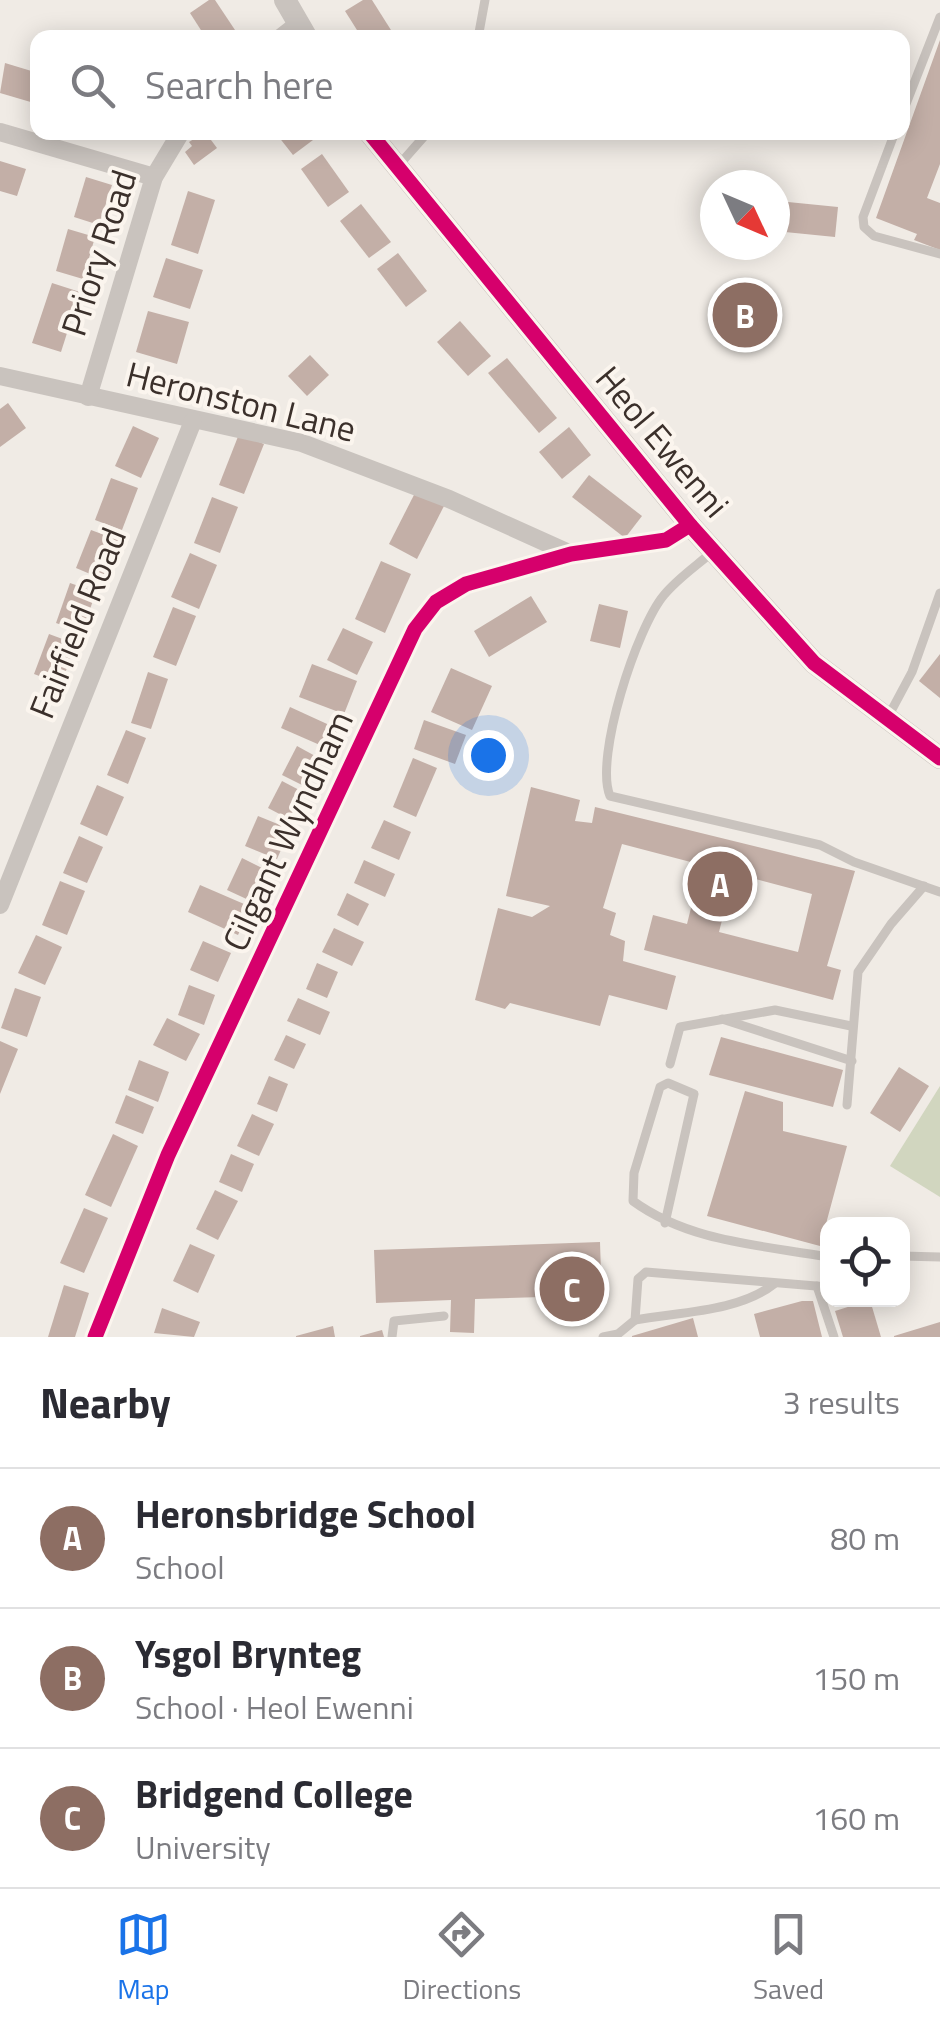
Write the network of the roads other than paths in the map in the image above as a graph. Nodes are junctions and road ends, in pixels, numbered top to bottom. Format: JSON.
{"nodes":[{"id":1,"x":285,"y":0,"type":"edge"},
{"id":2,"x":484,"y":0,"type":"edge"},
{"id":3,"x":940,"y":17,"type":"edge"},
{"id":4,"x":294,"y":30,"type":"edge"},
{"id":5,"x":479,"y":30,"type":"edge"},
{"id":6,"x":910,"y":94,"type":"edge"},
{"id":7,"x":0,"y":132,"type":"edge"},
{"id":8,"x":176,"y":140,"type":"edge"},
{"id":9,"x":376,"y":140,"type":"edge"},
{"id":10,"x":421,"y":140,"type":"edge"},
{"id":11,"x":893,"y":140,"type":"edge"},
{"id":12,"x":398,"y":168,"type":"junction"},
{"id":13,"x":154,"y":177,"type":"junction"},
{"id":14,"x":940,"y":254,"type":"edge"},
{"id":15,"x":0,"y":376,"type":"edge"},
{"id":16,"x":88,"y":397,"type":"junction"},
{"id":17,"x":193,"y":421,"type":"junction"},
{"id":18,"x":690,"y":524,"type":"junction"},
{"id":19,"x":714,"y":550,"type":"junction"},
{"id":20,"x":571,"y":554,"type":"junction"},
{"id":21,"x":940,"y":593,"type":"edge"},
{"id":22,"x":886,"y":721,"type":"junction"},
{"id":23,"x":940,"y":758,"type":"edge"},
{"id":24,"x":924,"y":886,"type":"junction"},
{"id":25,"x":940,"y":892,"type":"edge"},
{"id":26,"x":0,"y":904,"type":"edge"},
{"id":27,"x":722,"y":1019,"type":"junction"},
{"id":28,"x":851,"y":1026,"type":"junction"},
{"id":29,"x":852,"y":1061,"type":"junction"},
{"id":30,"x":670,"y":1064,"type":"dead end"},
{"id":31,"x":847,"y":1105,"type":"dead end"},
{"id":32,"x":665,"y":1222,"type":"junction"},
{"id":33,"x":820,"y":1256,"type":"edge"},
{"id":34,"x":910,"y":1256,"type":"edge"},
{"id":35,"x":940,"y":1257,"type":"edge"},
{"id":36,"x":774,"y":1284,"type":"junction"},
{"id":37,"x":820,"y":1286,"type":"edge"},
{"id":38,"x":827,"y":1307,"type":"edge"},
{"id":39,"x":444,"y":1316,"type":"dead end"},
{"id":40,"x":634,"y":1320,"type":"junction"},
{"id":41,"x":94,"y":1337,"type":"edge"},
{"id":42,"x":392,"y":1337,"type":"edge"},
{"id":43,"x":603,"y":1337,"type":"edge"},
{"id":44,"x":834,"y":1337,"type":"edge"}],
"edges":[{"from":1,"to":4,"type":"street"},
{"from":2,"to":5,"type":"lane"},
{"from":3,"to":6,"type":"lane"},
{"from":7,"to":13,"type":"street"},
{"from":8,"to":13,"type":"street","name":"Priory Road"},
{"from":9,"to":12,"type":"street","name":"Heol Ewenni"},
{"from":10,"to":12,"type":"lane"},
{"from":11,"to":14,"type":"lane"},
{"from":12,"to":18,"type":"street","name":"Heol Ewenni"},
{"from":13,"to":16,"type":"street","name":"Priory Road"},
{"from":15,"to":16,"type":"street","name":"Heronston Lane"},
{"from":16,"to":17,"type":"street","name":"Heronston Lane"},
{"from":17,"to":20,"type":"street","name":"Heronston Lane"},
{"from":17,"to":26,"type":"street","name":"Fairfield Road"},
{"from":18,"to":19,"type":"street","name":"Heol Ewenni"},
{"from":18,"to":20,"type":"street","name":"Cilgant Wyndham"},
{"from":19,"to":22,"type":"street","name":"Heol Ewenni"},
{"from":19,"to":24,"type":"lane"},
{"from":20,"to":41,"type":"street","name":"Cilgant Wyndham"},
{"from":21,"to":22,"type":"lane"},
{"from":22,"to":23,"type":"street","name":"Heol Ewenni"},
{"from":24,"to":25,"type":"lane"},
{"from":24,"to":28,"type":"lane"},
{"from":27,"to":28,"type":"lane"},
{"from":27,"to":29,"type":"lane"},
{"from":27,"to":30,"type":"lane"},
{"from":28,"to":29,"type":"lane"},
{"from":29,"to":31,"type":"lane"},
{"from":32,"to":32,"type":"lane"},
{"from":32,"to":33,"type":"lane"},
{"from":34,"to":35,"type":"lane"},
{"from":36,"to":37,"type":"lane"},
{"from":36,"to":40,"type":"lane"},
{"from":36,"to":40,"type":"lane"},
{"from":38,"to":44,"type":"lane"},
{"from":39,"to":42,"type":"lane"},
{"from":40,"to":43,"type":"lane"}]}
